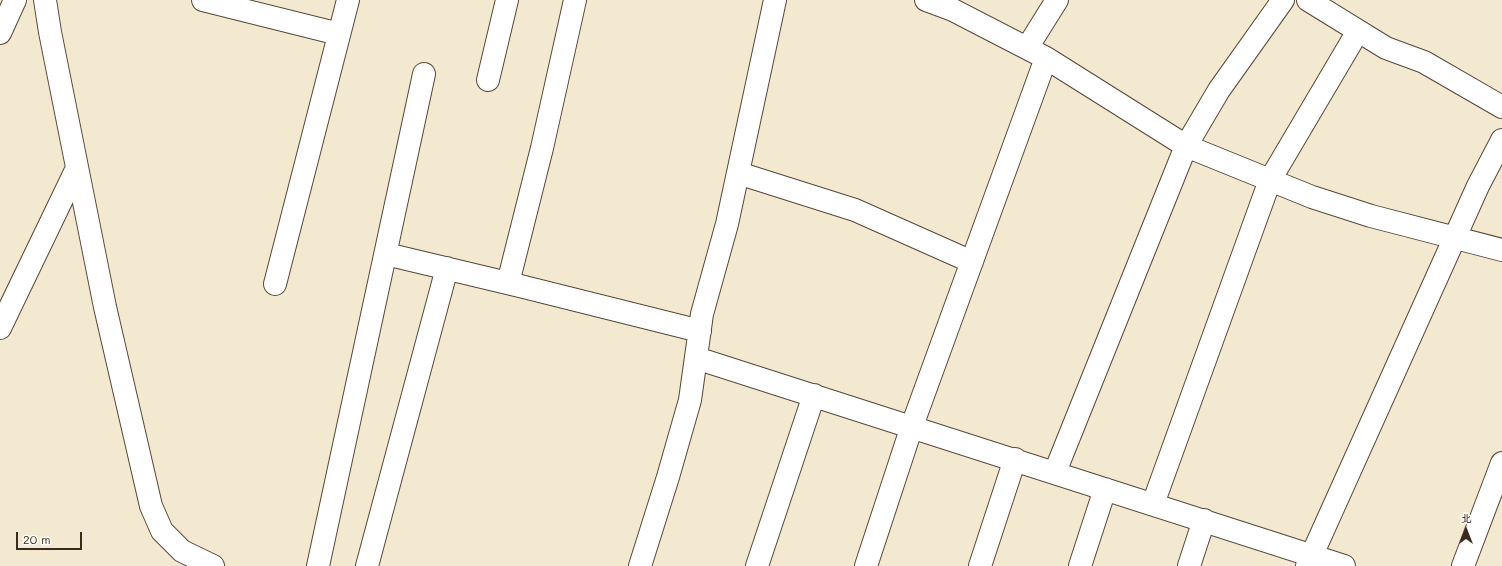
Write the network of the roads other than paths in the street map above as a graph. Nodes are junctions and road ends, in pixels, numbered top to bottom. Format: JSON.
{"nodes":[{"id":1,"x":15,"y":0,"type":"edge"},
{"id":2,"x":45,"y":0,"type":"edge"},
{"id":3,"x":203,"y":0,"type":"edge"},
{"id":4,"x":348,"y":0,"type":"edge"},
{"id":5,"x":507,"y":0,"type":"edge"},
{"id":6,"x":575,"y":0,"type":"edge"},
{"id":7,"x":775,"y":0,"type":"edge"},
{"id":8,"x":926,"y":0,"type":"edge"},
{"id":9,"x":1057,"y":0,"type":"edge"},
{"id":10,"x":1283,"y":0,"type":"edge"},
{"id":11,"x":1308,"y":0,"type":"edge"},
{"id":12,"x":1358,"y":31,"type":"junction"},
{"id":13,"x":0,"y":33,"type":"edge"},
{"id":14,"x":339,"y":34,"type":"junction"},
{"id":15,"x":1027,"y":48,"type":"junction"},
{"id":16,"x":1046,"y":58,"type":"junction"},
{"id":17,"x":424,"y":74,"type":"dead end"},
{"id":18,"x":488,"y":80,"type":"dead end"},
{"id":19,"x":1502,"y":107,"type":"edge"},
{"id":20,"x":1502,"y":140,"type":"edge"},
{"id":21,"x":1186,"y":146,"type":"junction"},
{"id":22,"x":77,"y":168,"type":"junction"},
{"id":23,"x":738,"y":173,"type":"junction"},
{"id":24,"x":1270,"y":180,"type":"junction"},
{"id":25,"x":1456,"y":238,"type":"junction"},
{"id":26,"x":1502,"y":250,"type":"edge"},
{"id":27,"x":386,"y":254,"type":"junction"},
{"id":28,"x":972,"y":262,"type":"junction"},
{"id":29,"x":447,"y":268,"type":"junction"},
{"id":30,"x":508,"y":283,"type":"junction"},
{"id":31,"x":276,"y":284,"type":"dead end"},
{"id":32,"x":0,"y":328,"type":"edge"},
{"id":33,"x":700,"y":331,"type":"junction"},
{"id":34,"x":696,"y":358,"type":"junction"},
{"id":35,"x":814,"y":395,"type":"junction"},
{"id":36,"x":912,"y":426,"type":"junction"},
{"id":37,"x":1015,"y":459,"type":"junction"},
{"id":38,"x":1502,"y":463,"type":"edge"},
{"id":39,"x":1055,"y":472,"type":"junction"},
{"id":40,"x":1106,"y":488,"type":"junction"},
{"id":41,"x":1153,"y":504,"type":"junction"},
{"id":42,"x":1204,"y":520,"type":"junction"},
{"id":43,"x":1309,"y":560,"type":"edge"},
{"id":44,"x":213,"y":566,"type":"edge"},
{"id":45,"x":318,"y":566,"type":"edge"},
{"id":46,"x":367,"y":566,"type":"edge"},
{"id":47,"x":629,"y":566,"type":"edge"},
{"id":48,"x":640,"y":566,"type":"edge"},
{"id":49,"x":757,"y":566,"type":"edge"},
{"id":50,"x":866,"y":566,"type":"edge"},
{"id":51,"x":980,"y":566,"type":"edge"},
{"id":52,"x":1080,"y":566,"type":"edge"},
{"id":53,"x":1189,"y":566,"type":"edge"},
{"id":54,"x":1344,"y":566,"type":"edge"},
{"id":55,"x":1463,"y":566,"type":"edge"}],
"edges":[{"from":1,"to":13,"type":"street"},
{"from":2,"to":22,"type":"street"},
{"from":3,"to":14,"type":"street"},
{"from":4,"to":14,"type":"street"},
{"from":5,"to":18,"type":"street"},
{"from":6,"to":30,"type":"street"},
{"from":7,"to":23,"type":"street"},
{"from":8,"to":15,"type":"street"},
{"from":9,"to":15,"type":"street"},
{"from":10,"to":21,"type":"street"},
{"from":11,"to":12,"type":"street"},
{"from":12,"to":19,"type":"street"},
{"from":12,"to":24,"type":"street"},
{"from":14,"to":31,"type":"street"},
{"from":15,"to":16,"type":"street"},
{"from":16,"to":21,"type":"street"},
{"from":16,"to":28,"type":"street"},
{"from":17,"to":27,"type":"street"},
{"from":20,"to":25,"type":"street"},
{"from":21,"to":24,"type":"street"},
{"from":21,"to":39,"type":"street"},
{"from":22,"to":32,"type":"street"},
{"from":22,"to":44,"type":"street"},
{"from":23,"to":28,"type":"street"},
{"from":23,"to":33,"type":"street"},
{"from":24,"to":25,"type":"street"},
{"from":24,"to":41,"type":"street"},
{"from":25,"to":26,"type":"street"},
{"from":25,"to":43,"type":"street"},
{"from":27,"to":29,"type":"street"},
{"from":27,"to":45,"type":"street"},
{"from":28,"to":36,"type":"street"},
{"from":29,"to":30,"type":"street"},
{"from":29,"to":46,"type":"street"},
{"from":30,"to":33,"type":"street"},
{"from":33,"to":34,"type":"street"},
{"from":34,"to":35,"type":"street"},
{"from":34,"to":47,"type":"street"},
{"from":34,"to":48,"type":"street"},
{"from":35,"to":36,"type":"street"},
{"from":35,"to":49,"type":"street"},
{"from":36,"to":37,"type":"street"},
{"from":36,"to":50,"type":"street"},
{"from":37,"to":39,"type":"street"},
{"from":37,"to":51,"type":"street"},
{"from":38,"to":55,"type":"street"},
{"from":39,"to":40,"type":"street"},
{"from":40,"to":41,"type":"street"},
{"from":40,"to":52,"type":"street"},
{"from":41,"to":42,"type":"street"},
{"from":42,"to":43,"type":"street"},
{"from":42,"to":53,"type":"street"},
{"from":43,"to":54,"type":"street"}]}
